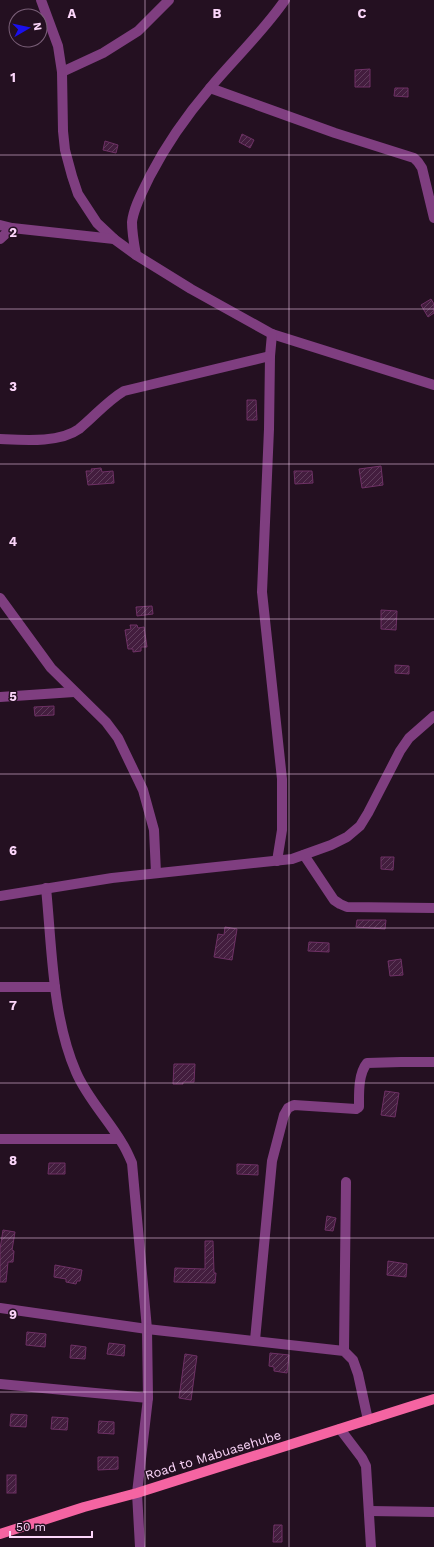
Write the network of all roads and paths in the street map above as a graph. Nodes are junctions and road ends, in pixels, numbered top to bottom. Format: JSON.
{"nodes":[{"id":1,"x":41,"y":0,"type":"edge"},
{"id":2,"x":170,"y":0,"type":"edge"},
{"id":3,"x":285,"y":0,"type":"edge"},
{"id":4,"x":62,"y":72,"type":"junction"},
{"id":5,"x":210,"y":88,"type":"junction"},
{"id":6,"x":434,"y":218,"type":"edge"},
{"id":7,"x":0,"y":225,"type":"edge"},
{"id":8,"x":12,"y":228,"type":"junction"},
{"id":9,"x":0,"y":239,"type":"edge"},
{"id":10,"x":114,"y":239,"type":"junction"},
{"id":11,"x":136,"y":255,"type":"junction"},
{"id":12,"x":272,"y":334,"type":"junction"},
{"id":13,"x":270,"y":356,"type":"junction"},
{"id":14,"x":434,"y":385,"type":"edge"},
{"id":15,"x":0,"y":440,"type":"edge"},
{"id":16,"x":0,"y":598,"type":"edge"},
{"id":17,"x":74,"y":692,"type":"junction"},
{"id":18,"x":0,"y":698,"type":"edge"},
{"id":19,"x":434,"y":716,"type":"edge"},
{"id":20,"x":304,"y":856,"type":"junction"},
{"id":21,"x":277,"y":861,"type":"junction"},
{"id":22,"x":156,"y":873,"type":"junction"},
{"id":23,"x":46,"y":888,"type":"junction"},
{"id":24,"x":0,"y":896,"type":"edge"},
{"id":25,"x":434,"y":908,"type":"edge"},
{"id":26,"x":0,"y":987,"type":"edge"},
{"id":27,"x":55,"y":987,"type":"junction"},
{"id":28,"x":434,"y":1062,"type":"edge"},
{"id":29,"x":119,"y":1138,"type":"junction"},
{"id":30,"x":0,"y":1139,"type":"edge"},
{"id":31,"x":346,"y":1182,"type":"dead end"},
{"id":32,"x":0,"y":1308,"type":"edge"},
{"id":33,"x":147,"y":1329,"type":"junction"},
{"id":34,"x":255,"y":1340,"type":"junction"},
{"id":35,"x":344,"y":1351,"type":"junction"},
{"id":36,"x":0,"y":1384,"type":"edge"},
{"id":37,"x":148,"y":1398,"type":"junction"},
{"id":38,"x":434,"y":1399,"type":"edge"},
{"id":39,"x":368,"y":1420,"type":"junction"},
{"id":40,"x":340,"y":1429,"type":"junction"},
{"id":41,"x":137,"y":1493,"type":"junction"},
{"id":42,"x":370,"y":1511,"type":"junction"},
{"id":43,"x":434,"y":1512,"type":"edge"},
{"id":44,"x":0,"y":1534,"type":"edge"},
{"id":45,"x":140,"y":1547,"type":"edge"},
{"id":46,"x":371,"y":1547,"type":"edge"}],
"edges":[{"from":1,"to":4,"type":"street"},
{"from":2,"to":4,"type":"street"},
{"from":3,"to":5,"type":"street"},
{"from":4,"to":10,"type":"street"},
{"from":5,"to":6,"type":"street"},
{"from":5,"to":11,"type":"street"},
{"from":7,"to":8,"type":"street"},
{"from":8,"to":9,"type":"street"},
{"from":8,"to":10,"type":"street"},
{"from":10,"to":11,"type":"street"},
{"from":11,"to":12,"type":"street"},
{"from":12,"to":13,"type":"street"},
{"from":12,"to":14,"type":"street"},
{"from":13,"to":15,"type":"street"},
{"from":13,"to":21,"type":"street"},
{"from":16,"to":17,"type":"street"},
{"from":17,"to":18,"type":"street"},
{"from":17,"to":22,"type":"street"},
{"from":19,"to":20,"type":"street"},
{"from":20,"to":21,"type":"street"},
{"from":20,"to":25,"type":"street"},
{"from":21,"to":22,"type":"street"},
{"from":22,"to":23,"type":"street"},
{"from":23,"to":24,"type":"street"},
{"from":23,"to":27,"type":"street"},
{"from":26,"to":27,"type":"street"},
{"from":27,"to":29,"type":"street"},
{"from":28,"to":34,"type":"street"},
{"from":29,"to":30,"type":"street"},
{"from":29,"to":33,"type":"street"},
{"from":31,"to":35,"type":"street"},
{"from":32,"to":33,"type":"street"},
{"from":33,"to":34,"type":"street"},
{"from":33,"to":37,"type":"street"},
{"from":34,"to":35,"type":"street"},
{"from":35,"to":39,"type":"street"},
{"from":36,"to":37,"type":"street"},
{"from":37,"to":41,"type":"street"},
{"from":38,"to":39,"type":"main road","name":"Road to Mabuasehube"},
{"from":39,"to":40,"type":"main road","name":"Road to Mabuasehube"},
{"from":40,"to":41,"type":"main road","name":"Road to Mabuasehube"},
{"from":40,"to":42,"type":"street"},
{"from":41,"to":44,"type":"main road","name":"Road to Mabuasehube"},
{"from":41,"to":45,"type":"street"},
{"from":42,"to":43,"type":"street"},
{"from":42,"to":46,"type":"street"}]}
